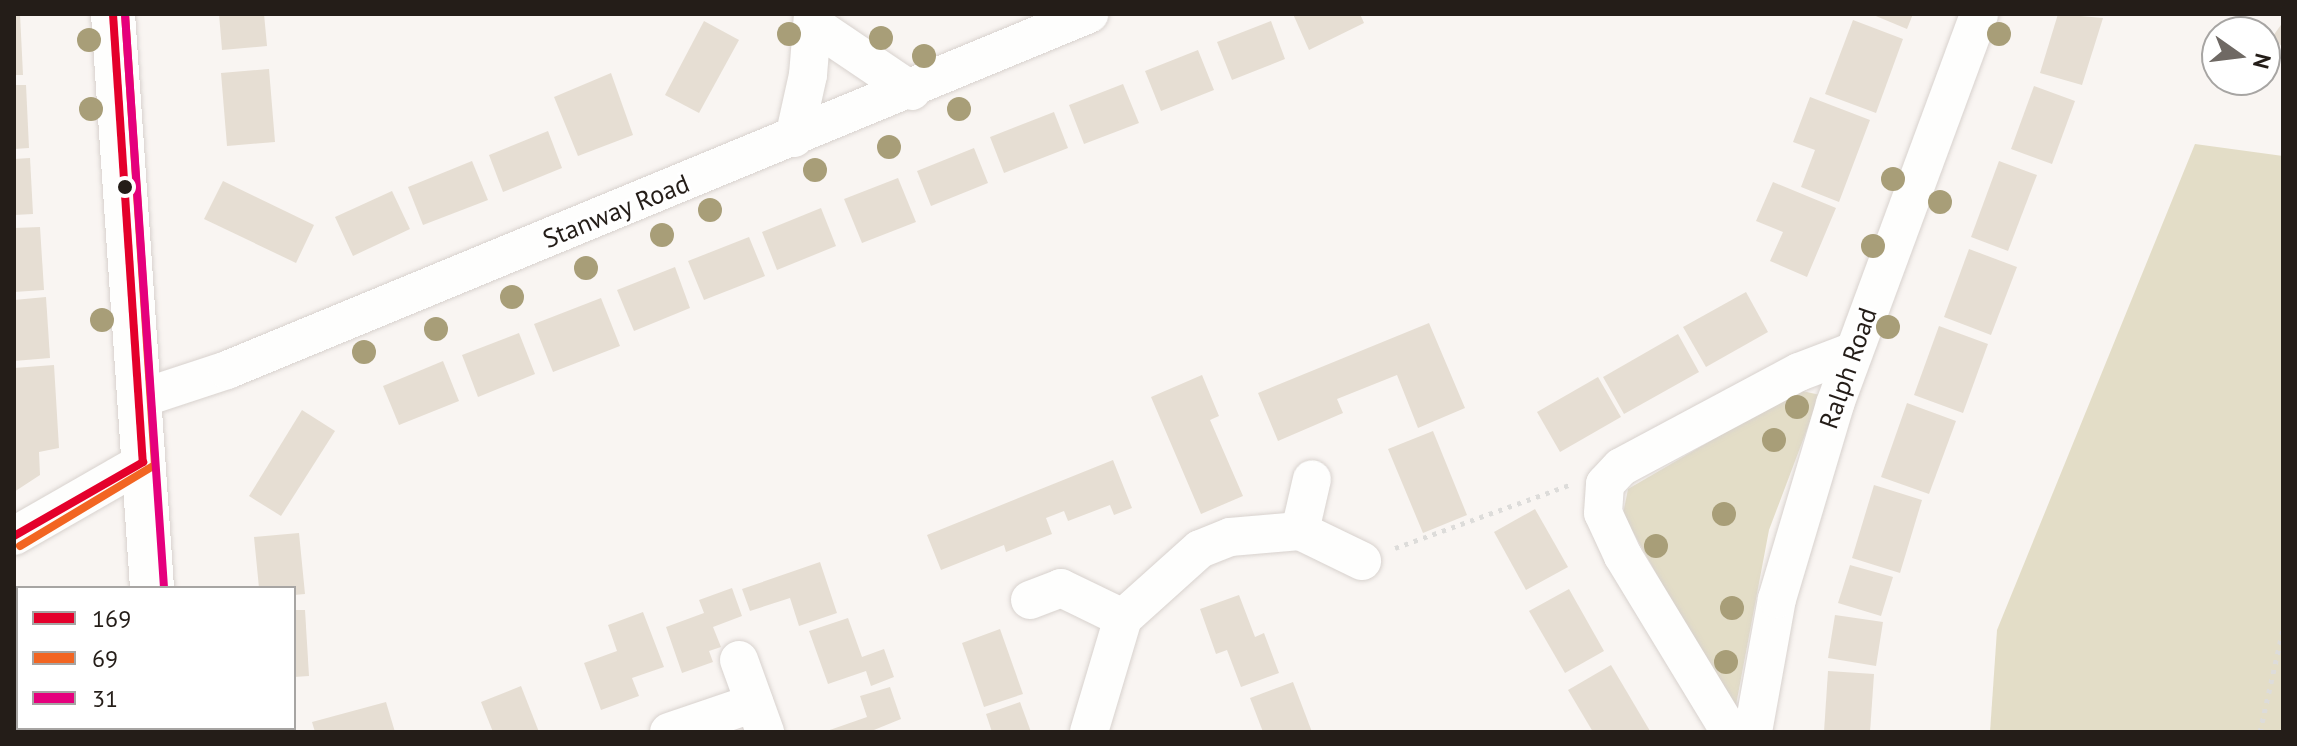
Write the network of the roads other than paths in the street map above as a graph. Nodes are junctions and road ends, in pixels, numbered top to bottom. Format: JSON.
{"nodes":[{"id":1,"x":113,"y":14,"type":"edge"},
{"id":2,"x":1089,"y":14,"type":"edge"},
{"id":3,"x":1979,"y":14,"type":"edge"},
{"id":4,"x":813,"y":20,"type":"edge"},
{"id":5,"x":912,"y":91,"type":"junction"},
{"id":6,"x":794,"y":138,"type":"junction"},
{"id":7,"x":1851,"y":352,"type":"junction"},
{"id":8,"x":139,"y":399,"type":"junction"},
{"id":9,"x":143,"y":462,"type":"junction"},
{"id":10,"x":1312,"y":479,"type":"dead end"},
{"id":11,"x":1300,"y":531,"type":"junction"},
{"id":12,"x":14,"y":536,"type":"edge"},
{"id":13,"x":1362,"y":561,"type":"road end"},
{"id":14,"x":152,"y":586,"type":"edge"},
{"id":15,"x":1030,"y":600,"type":"dead end"},
{"id":16,"x":1123,"y":618,"type":"junction"},
{"id":17,"x":739,"y":660,"type":"dead end"},
{"id":18,"x":759,"y":717,"type":"edge"},
{"id":19,"x":669,"y":732,"type":"edge"},
{"id":20,"x":1089,"y":732,"type":"edge"},
{"id":21,"x":1730,"y":732,"type":"edge"},
{"id":22,"x":1753,"y":732,"type":"edge"}],
"edges":[{"from":1,"to":8,"type":"street"},
{"from":2,"to":5,"type":"street","name":"Stanway Road"},
{"from":3,"to":7,"type":"street","name":"Ralph Road"},
{"from":4,"to":5,"type":"street"},
{"from":4,"to":6,"type":"street"},
{"from":5,"to":6,"type":"street","name":"Stanway Road"},
{"from":6,"to":8,"type":"street","name":"Stanway Road"},
{"from":7,"to":21,"type":"street"},
{"from":7,"to":22,"type":"street","name":"Ralph Road"},
{"from":8,"to":9,"type":"street"},
{"from":9,"to":12,"type":"street"},
{"from":9,"to":14,"type":"street"},
{"from":10,"to":11,"type":"street"},
{"from":11,"to":13,"type":"street"},
{"from":11,"to":16,"type":"street"},
{"from":15,"to":16,"type":"street"},
{"from":16,"to":20,"type":"street"},
{"from":17,"to":18,"type":"street"},
{"from":18,"to":19,"type":"street"}]}
